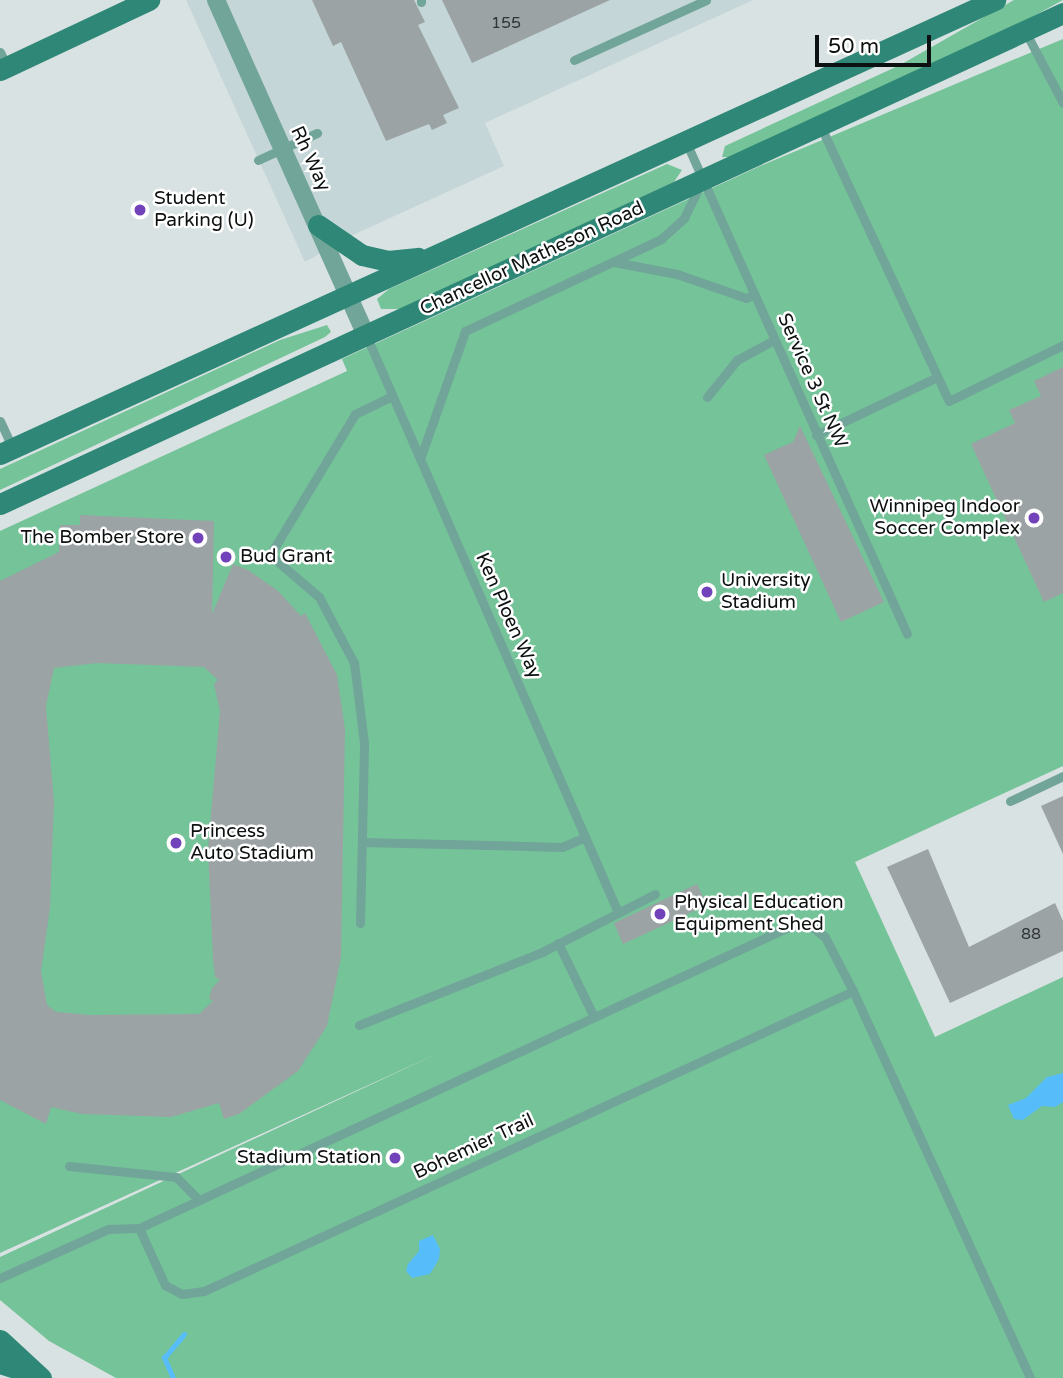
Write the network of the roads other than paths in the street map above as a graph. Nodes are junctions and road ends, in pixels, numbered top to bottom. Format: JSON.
{"nodes":[{"id":1,"x":149,"y":0,"type":"edge"},
{"id":2,"x":216,"y":0,"type":"edge"},
{"id":3,"x":995,"y":0,"type":"edge"},
{"id":4,"x":700,"y":1,"type":"edge"},
{"id":5,"x":1063,"y":13,"type":"edge"},
{"id":6,"x":1025,"y":31,"type":"junction"},
{"id":7,"x":574,"y":61,"type":"dead end"},
{"id":8,"x":2,"y":63,"type":"edge"},
{"id":9,"x":1063,"y":103,"type":"edge"},
{"id":10,"x":821,"y":127,"type":"junction"},
{"id":11,"x":317,"y":133,"type":"dead end"},
{"id":12,"x":686,"y":142,"type":"junction"},
{"id":13,"x":283,"y":151,"type":"junction"},
{"id":14,"x":258,"y":160,"type":"dead end"},
{"id":15,"x":702,"y":180,"type":"junction"},
{"id":16,"x":318,"y":225,"type":"junction"},
{"id":17,"x":441,"y":255,"type":"junction"},
{"id":18,"x":612,"y":262,"type":"junction"},
{"id":19,"x":754,"y":295,"type":"junction"},
{"id":20,"x":349,"y":296,"type":"junction"},
{"id":21,"x":366,"y":335,"type":"junction"},
{"id":22,"x":774,"y":340,"type":"junction"},
{"id":23,"x":1063,"y":345,"type":"edge"},
{"id":24,"x":935,"y":378,"type":"junction"},
{"id":25,"x":392,"y":396,"type":"junction"},
{"id":26,"x":707,"y":397,"type":"dead end"},
{"id":27,"x":0,"y":421,"type":"edge"},
{"id":28,"x":816,"y":435,"type":"junction"},
{"id":29,"x":6,"y":451,"type":"edge"},
{"id":30,"x":420,"y":459,"type":"junction"},
{"id":31,"x":0,"y":504,"type":"edge"},
{"id":32,"x":907,"y":634,"type":"dead end"},
{"id":33,"x":1063,"y":776,"type":"edge"},
{"id":34,"x":1010,"y":801,"type":"dead end"},
{"id":35,"x":585,"y":837,"type":"junction"},
{"id":36,"x":362,"y":842,"type":"junction"},
{"id":37,"x":655,"y":894,"type":"dead end"},
{"id":38,"x":617,"y":910,"type":"junction"},
{"id":39,"x":360,"y":923,"type":"dead end"},
{"id":40,"x":558,"y":943,"type":"junction"},
{"id":41,"x":853,"y":991,"type":"junction"},
{"id":42,"x":594,"y":1017,"type":"junction"},
{"id":43,"x":359,"y":1026,"type":"dead end"},
{"id":44,"x":69,"y":1166,"type":"dead end"},
{"id":45,"x":198,"y":1200,"type":"junction"},
{"id":46,"x":139,"y":1228,"type":"junction"},
{"id":47,"x":0,"y":1278,"type":"edge"},
{"id":48,"x":0,"y":1340,"type":"edge"},
{"id":49,"x":0,"y":1363,"type":"edge"},
{"id":50,"x":37,"y":1376,"type":"edge"},
{"id":51,"x":1030,"y":1378,"type":"edge"}],
"edges":[{"from":1,"to":8,"type":"main road"},
{"from":2,"to":13,"type":"street","name":"Rh Way"},
{"from":3,"to":12,"type":"main road"},
{"from":4,"to":7,"type":"lane"},
{"from":5,"to":6,"type":"main road","name":"Chancellor Matheson Road"},
{"from":6,"to":9,"type":"lane"},
{"from":6,"to":10,"type":"main road","name":"Chancellor Matheson Road"},
{"from":10,"to":15,"type":"main road","name":"Chancellor Matheson Road"},
{"from":10,"to":24,"type":"lane"},
{"from":11,"to":13,"type":"lane"},
{"from":12,"to":15,"type":"lane","name":"Service 3 St NW"},
{"from":12,"to":17,"type":"main road"},
{"from":13,"to":14,"type":"lane"},
{"from":13,"to":16,"type":"street","name":"Rh Way"},
{"from":15,"to":18,"type":"lane"},
{"from":15,"to":19,"type":"lane","name":"Service 3 St NW"},
{"from":15,"to":21,"type":"main road","name":"Chancellor Matheson Road"},
{"from":16,"to":17,"type":"main road"},
{"from":16,"to":20,"type":"street","name":"Rh Way"},
{"from":17,"to":20,"type":"main road"},
{"from":18,"to":19,"type":"lane"},
{"from":18,"to":30,"type":"lane"},
{"from":19,"to":22,"type":"lane","name":"Service 3 St NW"},
{"from":20,"to":21,"type":"street","name":"Rh Way"},
{"from":20,"to":29,"type":"main road"},
{"from":21,"to":25,"type":"lane","name":"Ken Ploen Way"},
{"from":21,"to":31,"type":"main road","name":"Chancellor Matheson Road"},
{"from":22,"to":26,"type":"lane"},
{"from":22,"to":28,"type":"lane","name":"Service 3 St NW"},
{"from":23,"to":24,"type":"lane"},
{"from":24,"to":28,"type":"lane"},
{"from":25,"to":30,"type":"lane","name":"Ken Ploen Way"},
{"from":25,"to":36,"type":"lane"},
{"from":27,"to":29,"type":"lane"},
{"from":28,"to":32,"type":"lane","name":"Service 3 St NW"},
{"from":30,"to":35,"type":"lane","name":"Ken Ploen Way"},
{"from":33,"to":34,"type":"lane"},
{"from":35,"to":36,"type":"lane"},
{"from":35,"to":38,"type":"lane","name":"Ken Ploen Way"},
{"from":36,"to":39,"type":"lane"},
{"from":37,"to":38,"type":"lane"},
{"from":38,"to":40,"type":"lane"},
{"from":40,"to":42,"type":"lane"},
{"from":40,"to":43,"type":"lane"},
{"from":41,"to":42,"type":"lane"},
{"from":41,"to":46,"type":"lane","name":"Bohemier Trail"},
{"from":41,"to":51,"type":"lane"},
{"from":42,"to":45,"type":"lane"},
{"from":44,"to":45,"type":"lane"},
{"from":45,"to":46,"type":"lane"},
{"from":46,"to":47,"type":"lane"},
{"from":48,"to":50,"type":"main road"},
{"from":49,"to":50,"type":"main road"}]}
